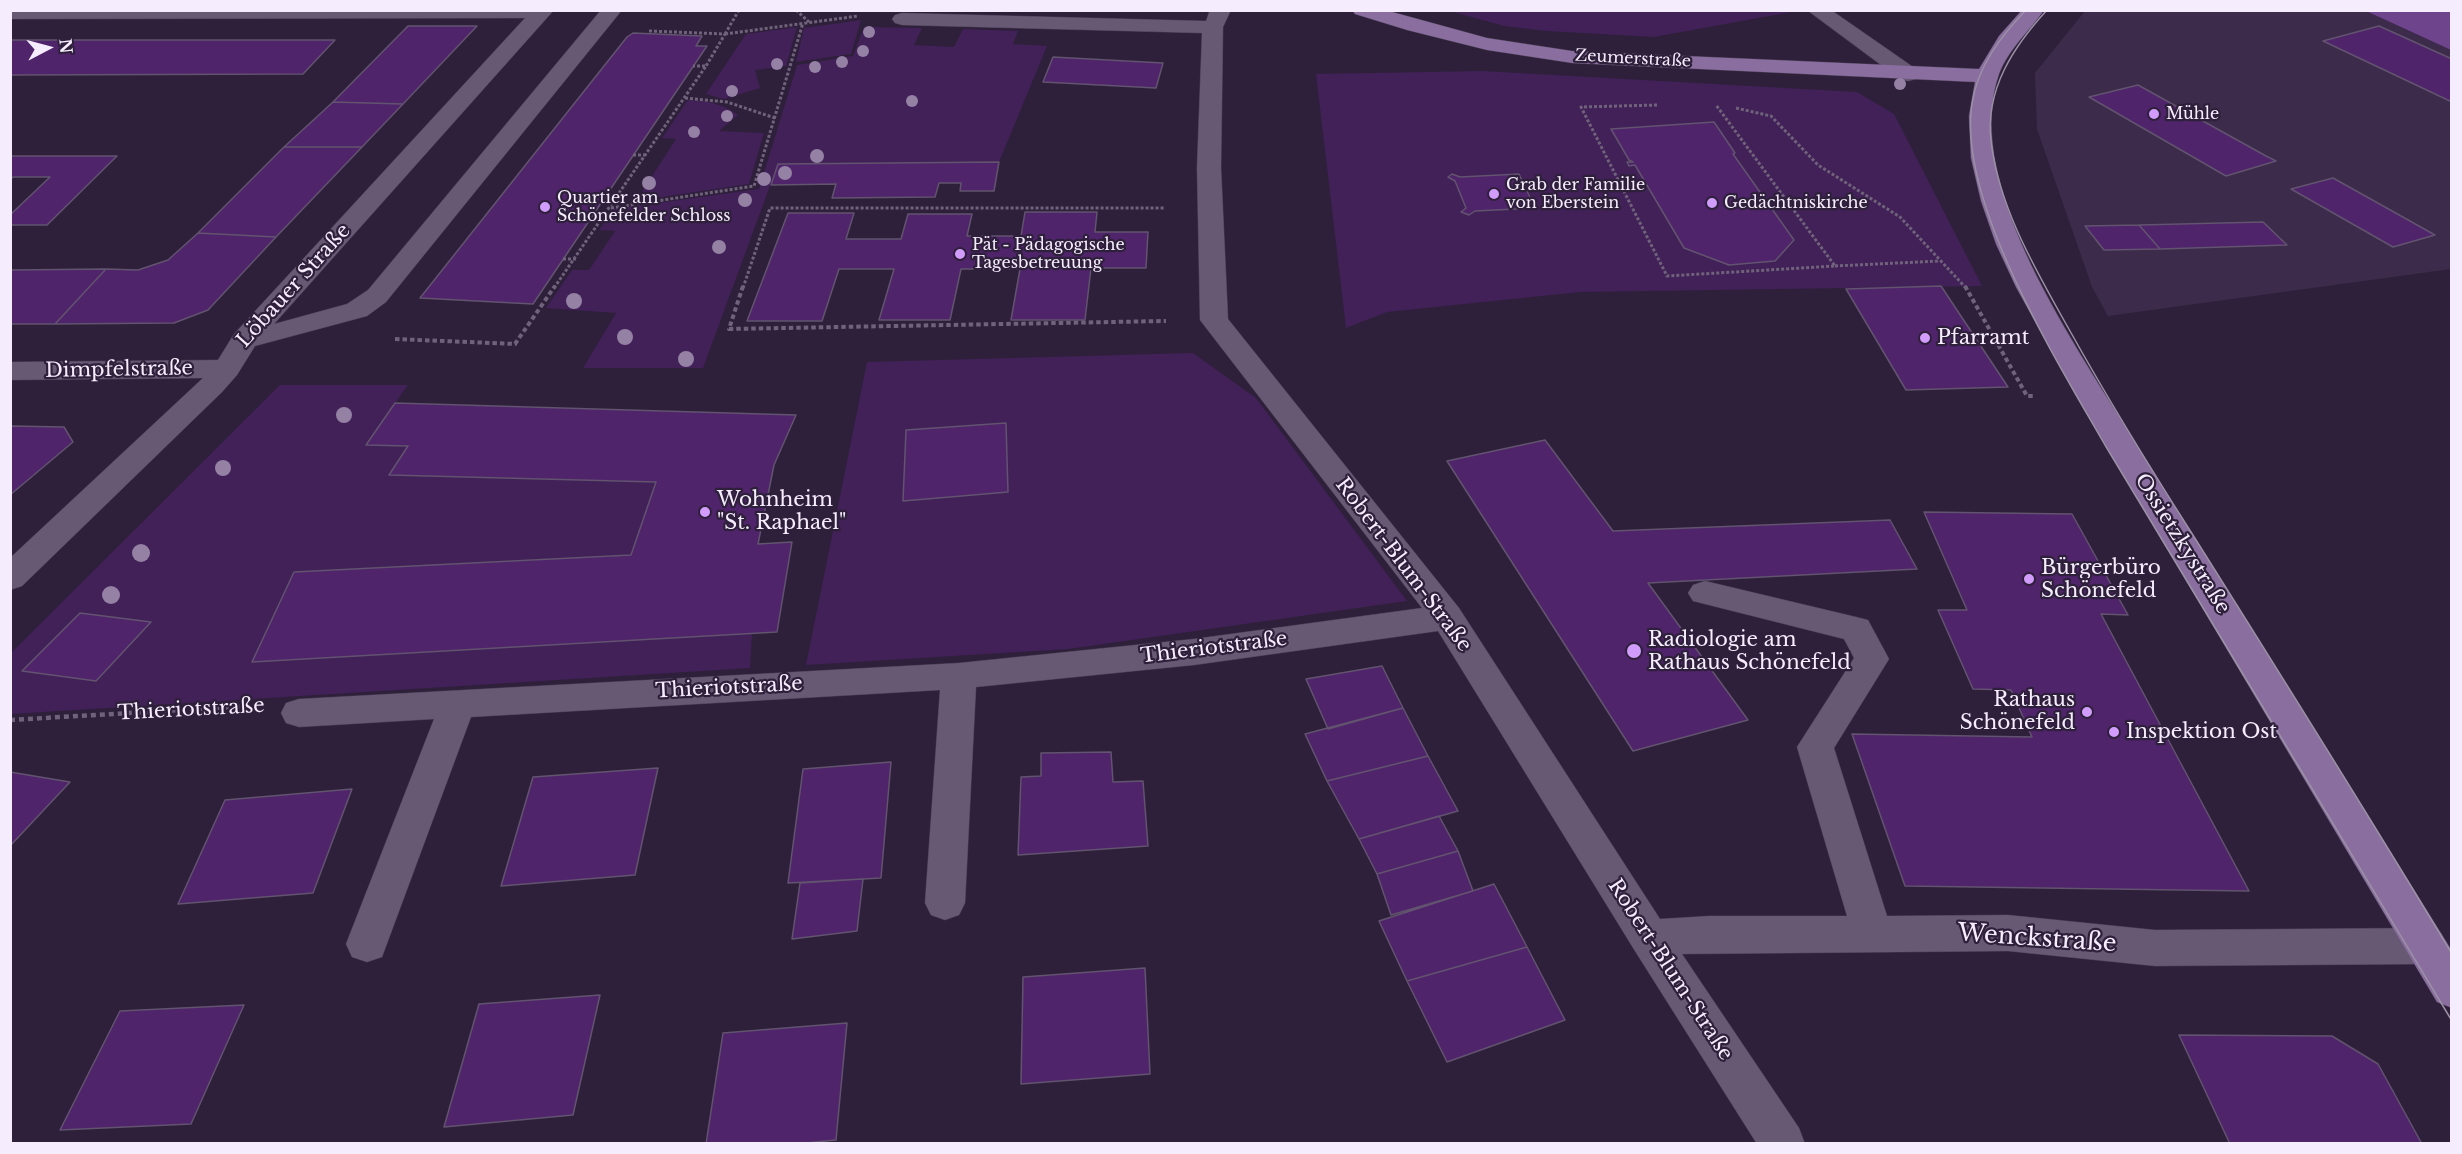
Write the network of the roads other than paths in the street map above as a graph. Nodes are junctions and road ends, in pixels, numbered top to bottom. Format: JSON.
{"nodes":[{"id":1,"x":612,"y":10,"type":"edge"},
{"id":2,"x":1362,"y":10,"type":"edge"},
{"id":3,"x":1817,"y":10,"type":"edge"},
{"id":4,"x":2034,"y":10,"type":"edge"},
{"id":5,"x":544,"y":11,"type":"edge"},
{"id":6,"x":10,"y":13,"type":"edge"},
{"id":7,"x":936,"y":15,"type":"edge"},
{"id":8,"x":902,"y":19,"type":"dead end"},
{"id":9,"x":1217,"y":19,"type":"edge"},
{"id":10,"x":1908,"y":74,"type":"junction"},
{"id":11,"x":1987,"y":76,"type":"junction"},
{"id":12,"x":244,"y":340,"type":"junction"},
{"id":13,"x":227,"y":369,"type":"junction"},
{"id":14,"x":10,"y":371,"type":"edge"},
{"id":15,"x":10,"y":578,"type":"edge"},
{"id":16,"x":1705,"y":593,"type":"dead end"},
{"id":17,"x":1447,"y":617,"type":"junction"},
{"id":18,"x":959,"y":676,"type":"junction"},
{"id":19,"x":458,"y":704,"type":"junction"},
{"id":20,"x":299,"y":713,"type":"road end"},
{"id":21,"x":945,"y":903,"type":"dead end"},
{"id":22,"x":1872,"y":932,"type":"junction"},
{"id":23,"x":1649,"y":938,"type":"junction"},
{"id":24,"x":367,"y":944,"type":"dead end"},
{"id":25,"x":2426,"y":946,"type":"junction"},
{"id":26,"x":2451,"y":989,"type":"edge"},
{"id":27,"x":1783,"y":1143,"type":"edge"}],
"edges":[{"from":1,"to":12,"type":"street"},
{"from":2,"to":10,"type":"main road","name":"Zeumerstraße"},
{"from":3,"to":10,"type":"street"},
{"from":4,"to":11,"type":"main road","name":"Ossietzkystraße"},
{"from":5,"to":6,"type":"street"},
{"from":5,"to":12,"type":"street","name":"Löbauer Straße"},
{"from":7,"to":8,"type":"street"},
{"from":7,"to":9,"type":"street"},
{"from":9,"to":17,"type":"street","name":"Robert-Blum-Straße"},
{"from":10,"to":11,"type":"main road","name":"Zeumerstraße"},
{"from":11,"to":25,"type":"main road","name":"Ossietzkystraße"},
{"from":12,"to":13,"type":"street","name":"Löbauer Straße"},
{"from":13,"to":14,"type":"street","name":"Dimpfelstraße"},
{"from":13,"to":15,"type":"street","name":"Löbauer Straße"},
{"from":16,"to":22,"type":"street"},
{"from":17,"to":18,"type":"street","name":"Thieriotstraße"},
{"from":17,"to":23,"type":"street","name":"Robert-Blum-Straße"},
{"from":18,"to":19,"type":"street","name":"Thieriotstraße"},
{"from":18,"to":21,"type":"street"},
{"from":19,"to":20,"type":"street","name":"Thieriotstraße"},
{"from":19,"to":24,"type":"street"},
{"from":22,"to":23,"type":"street","name":"Wenckstraße"},
{"from":22,"to":25,"type":"street","name":"Wenckstraße"},
{"from":23,"to":27,"type":"street","name":"Robert-Blum-Straße"},
{"from":25,"to":26,"type":"main road","name":"Ossietzkystraße"}]}
